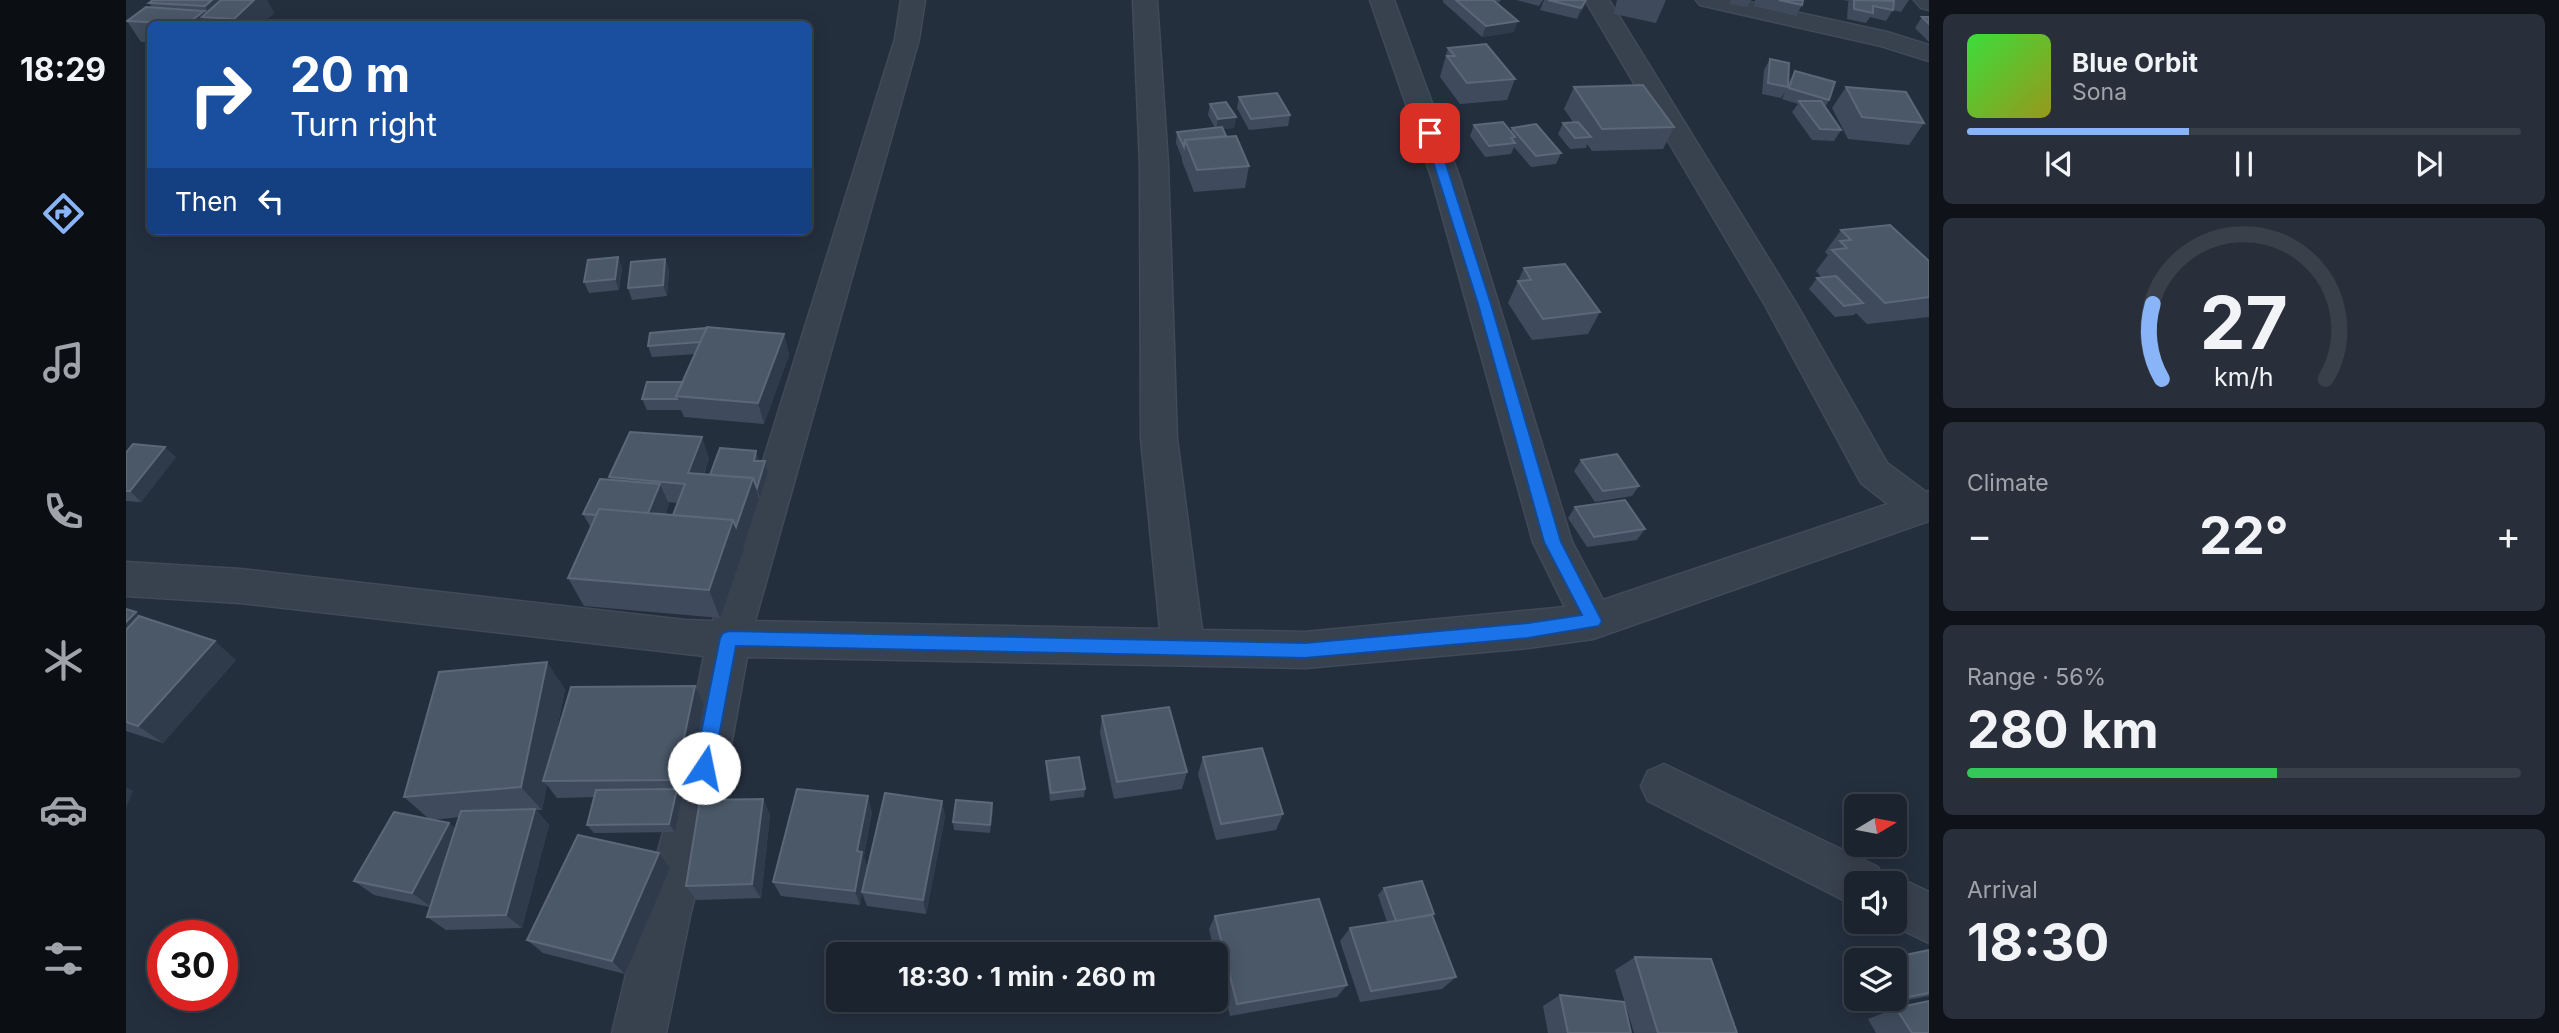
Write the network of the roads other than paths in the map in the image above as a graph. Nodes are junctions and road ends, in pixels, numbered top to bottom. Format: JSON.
{"nodes":[{"id":1,"x":913,"y":0,"type":"edge"},
{"id":2,"x":1145,"y":0,"type":"edge"},
{"id":3,"x":1382,"y":0,"type":"edge"},
{"id":4,"x":1597,"y":0,"type":"edge"},
{"id":5,"x":1708,"y":0,"type":"edge"},
{"id":6,"x":1929,"y":52,"type":"edge"},
{"id":7,"x":1925,"y":508,"type":"edge"},
{"id":8,"x":126,"y":579,"type":"edge"},
{"id":9,"x":1593,"y":621,"type":"junction"},
{"id":10,"x":729,"y":638,"type":"junction"},
{"id":11,"x":1183,"y":648,"type":"junction"},
{"id":12,"x":1664,"y":786,"type":"dead end"},
{"id":13,"x":1844,"y":876,"type":"edge"},
{"id":14,"x":1907,"y":907,"type":"edge"},
{"id":15,"x":1929,"y":918,"type":"edge"},
{"id":16,"x":639,"y":1033,"type":"edge"}],
"edges":[{"from":1,"to":10,"type":"street"},
{"from":2,"to":11,"type":"street"},
{"from":3,"to":9,"type":"street"},
{"from":4,"to":7,"type":"street"},
{"from":5,"to":6,"type":"street"},
{"from":7,"to":9,"type":"street"},
{"from":8,"to":10,"type":"street"},
{"from":9,"to":11,"type":"street"},
{"from":10,"to":11,"type":"street"},
{"from":10,"to":16,"type":"street"},
{"from":12,"to":13,"type":"street"},
{"from":14,"to":15,"type":"street"}]}
